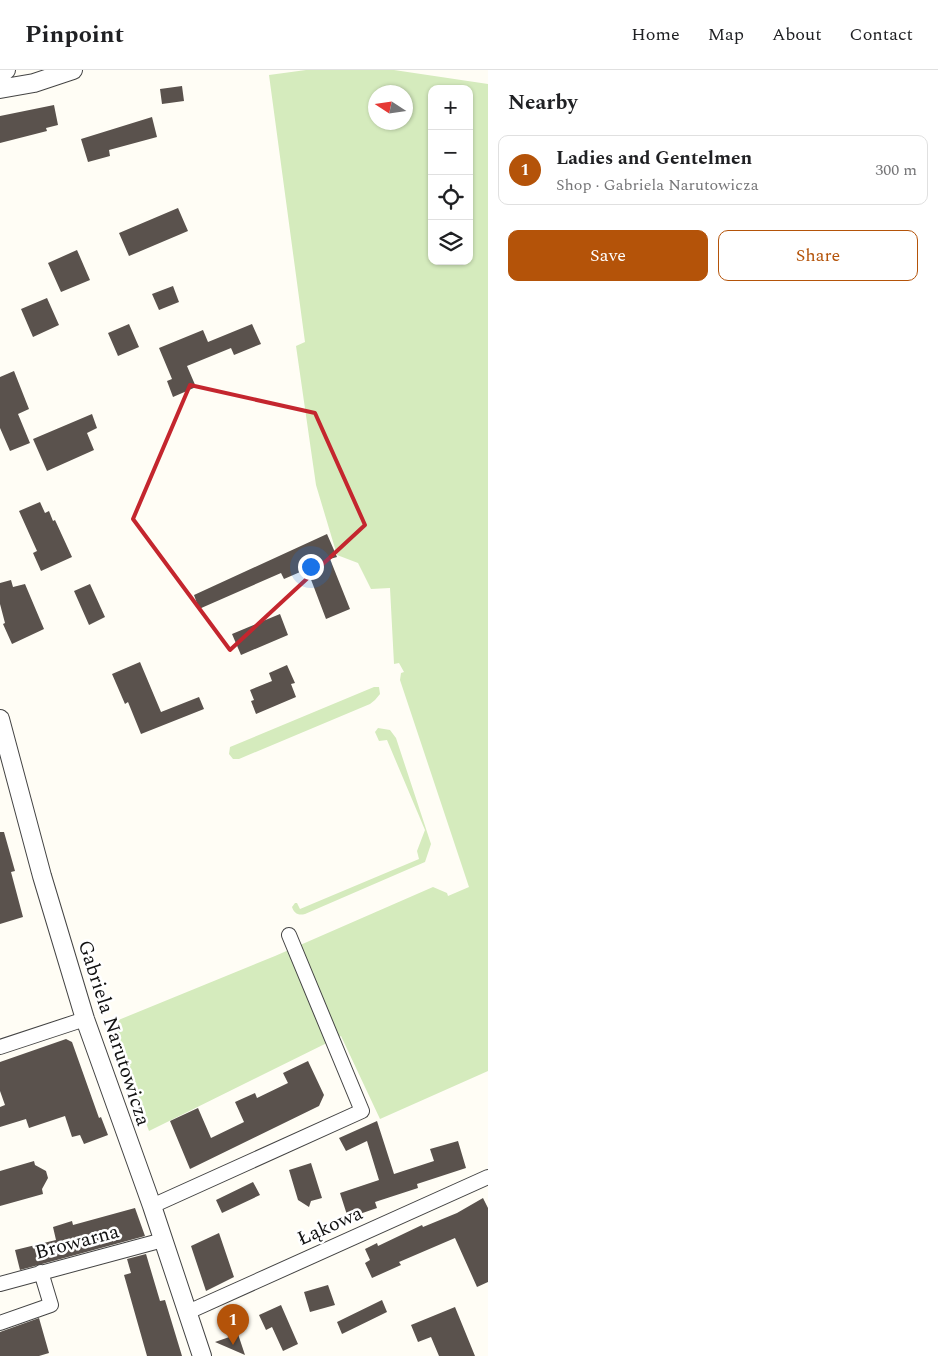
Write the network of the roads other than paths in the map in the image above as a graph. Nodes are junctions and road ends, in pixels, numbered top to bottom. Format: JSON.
{"nodes":[{"id":1,"x":6,"y":70,"type":"edge"},
{"id":2,"x":73,"y":70,"type":"edge"},
{"id":3,"x":0,"y":71,"type":"edge"},
{"id":4,"x":0,"y":89,"type":"edge"},
{"id":5,"x":0,"y":719,"type":"edge"},
{"id":6,"x":289,"y":935,"type":"dead end"},
{"id":7,"x":85,"y":1019,"type":"junction"},
{"id":8,"x":0,"y":1048,"type":"edge"},
{"id":9,"x":488,"y":1177,"type":"edge"},
{"id":10,"x":152,"y":1206,"type":"junction"},
{"id":11,"x":163,"y":1240,"type":"junction"},
{"id":12,"x":41,"y":1272,"type":"junction"},
{"id":13,"x":0,"y":1284,"type":"edge"},
{"id":14,"x":188,"y":1312,"type":"junction"},
{"id":15,"x":0,"y":1323,"type":"edge"},
{"id":16,"x":202,"y":1356,"type":"edge"}],
"edges":[{"from":1,"to":3,"type":"street"},
{"from":2,"to":4,"type":"street"},
{"from":5,"to":7,"type":"street","name":"Gabriela Narutowicza"},
{"from":6,"to":10,"type":"street"},
{"from":7,"to":8,"type":"street"},
{"from":7,"to":10,"type":"street","name":"Gabriela Narutowicza"},
{"from":9,"to":14,"type":"street","name":"Łąkowa"},
{"from":10,"to":11,"type":"street","name":"Gabriela Narutowicza"},
{"from":11,"to":12,"type":"street","name":"Browarna"},
{"from":11,"to":14,"type":"street","name":"Gabriela Narutowicza"},
{"from":12,"to":13,"type":"street","name":"Browarna"},
{"from":12,"to":15,"type":"street"},
{"from":14,"to":16,"type":"street","name":"Gabriela Narutowicza"}]}
